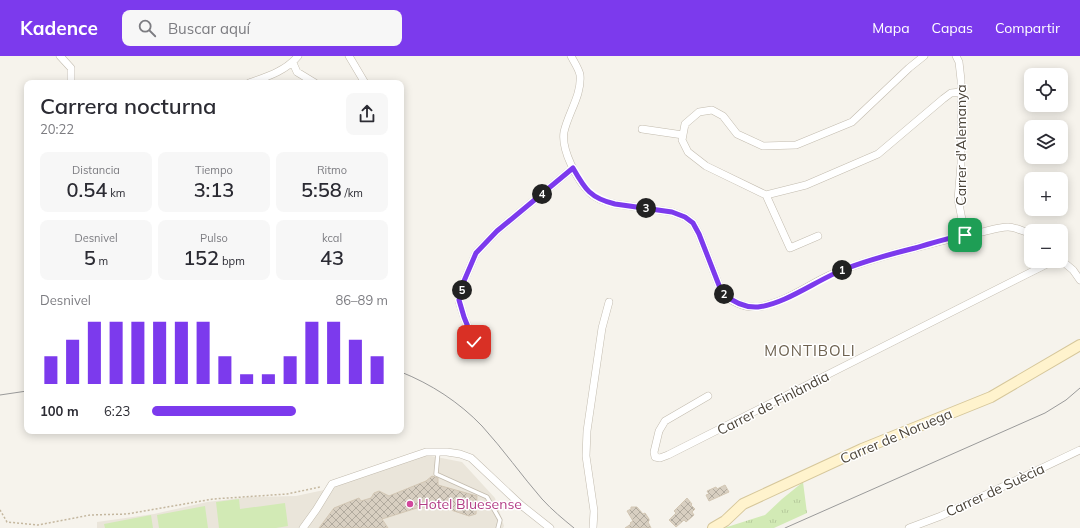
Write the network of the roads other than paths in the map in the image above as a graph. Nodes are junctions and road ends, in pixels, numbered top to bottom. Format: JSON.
{"nodes":[{"id":1,"x":60,"y":56,"type":"edge"},
{"id":2,"x":298,"y":56,"type":"edge"},
{"id":3,"x":349,"y":56,"type":"edge"},
{"id":4,"x":571,"y":56,"type":"edge"},
{"id":5,"x":924,"y":56,"type":"edge"},
{"id":6,"x":956,"y":56,"type":"edge"},
{"id":7,"x":293,"y":62,"type":"junction"},
{"id":8,"x":71,"y":80,"type":"edge"},
{"id":9,"x":258,"y":80,"type":"edge"},
{"id":10,"x":310,"y":80,"type":"edge"},
{"id":11,"x":363,"y":80,"type":"edge"},
{"id":12,"x":961,"y":92,"type":"junction"},
{"id":13,"x":642,"y":129,"type":"dead end"},
{"id":14,"x":683,"y":136,"type":"junction"},
{"id":15,"x":573,"y":168,"type":"junction"},
{"id":16,"x":766,"y":194,"type":"junction"},
{"id":17,"x":1024,"y":232,"type":"edge"},
{"id":18,"x":965,"y":235,"type":"junction"},
{"id":19,"x":818,"y":236,"type":"dead end"},
{"id":20,"x":1068,"y":266,"type":"edge"},
{"id":21,"x":1040,"y":268,"type":"edge"},
{"id":22,"x":1080,"y":280,"type":"edge"},
{"id":23,"x":609,"y":302,"type":"dead end"},
{"id":24,"x":474,"y":342,"type":"dead end"},
{"id":25,"x":1080,"y":345,"type":"edge"},
{"id":26,"x":708,"y":396,"type":"dead end"},
{"id":27,"x":1080,"y":450,"type":"edge"},
{"id":28,"x":438,"y":452,"type":"junction"},
{"id":29,"x":302,"y":528,"type":"edge"},
{"id":30,"x":498,"y":528,"type":"edge"},
{"id":31,"x":550,"y":528,"type":"edge"},
{"id":32,"x":593,"y":528,"type":"edge"},
{"id":33,"x":713,"y":528,"type":"edge"},
{"id":34,"x":909,"y":528,"type":"edge"}],
"edges":[{"from":1,"to":8,"type":"street"},
{"from":2,"to":7,"type":"street"},
{"from":3,"to":11,"type":"street"},
{"from":4,"to":15,"type":"street"},
{"from":5,"to":14,"type":"street"},
{"from":6,"to":12,"type":"street","name":"Carrer d'Alemanya"},
{"from":7,"to":9,"type":"street"},
{"from":7,"to":10,"type":"street"},
{"from":12,"to":16,"type":"street"},
{"from":12,"to":18,"type":"street","name":"Carrer d'Alemanya"},
{"from":13,"to":14,"type":"street"},
{"from":14,"to":16,"type":"street"},
{"from":15,"to":18,"type":"street"},
{"from":15,"to":24,"type":"street"},
{"from":16,"to":19,"type":"street"},
{"from":17,"to":18,"type":"street"},
{"from":20,"to":22,"type":"street"},
{"from":21,"to":26,"type":"street","name":"Carrer de Finlàndia"},
{"from":23,"to":32,"type":"street"},
{"from":25,"to":33,"type":"street","name":"Carrer de Noruega"},
{"from":27,"to":34,"type":"street","name":"Carrer de Suècia"},
{"from":28,"to":29,"type":"street"},
{"from":28,"to":30,"type":"lane"},
{"from":28,"to":31,"type":"street"}]}
